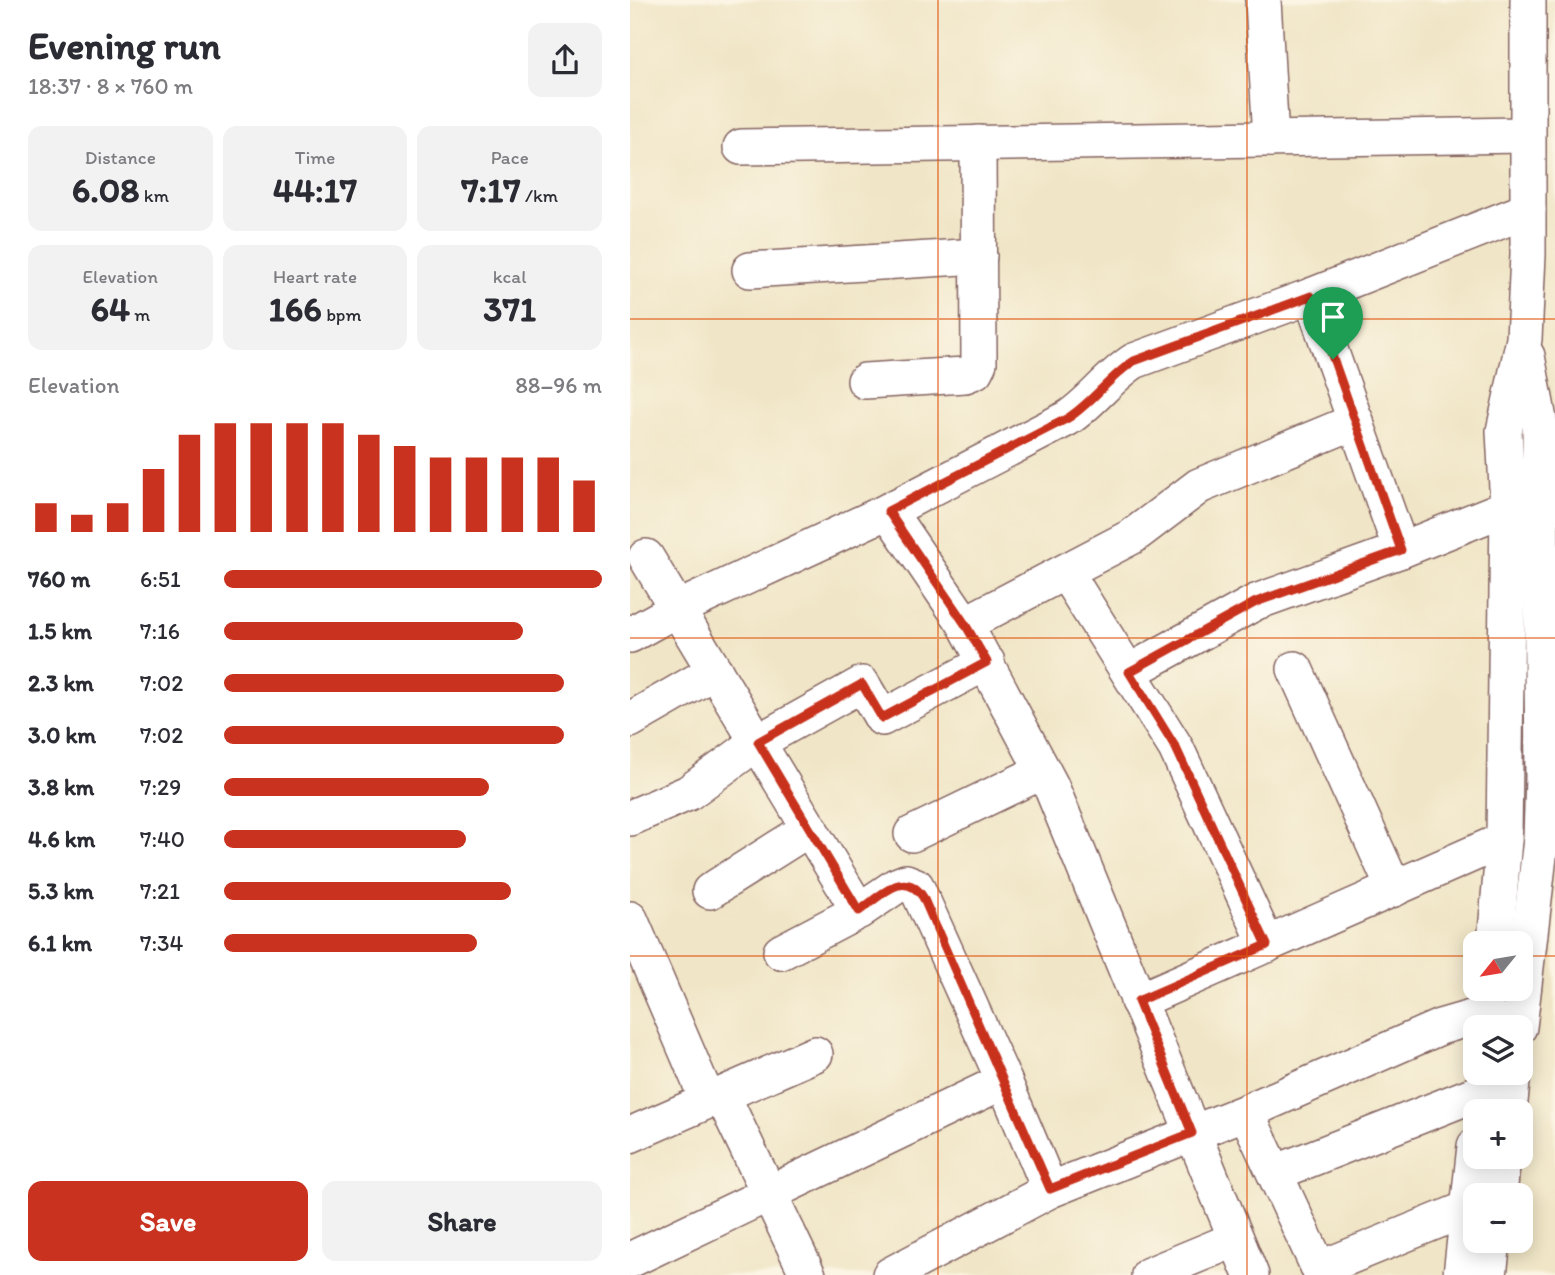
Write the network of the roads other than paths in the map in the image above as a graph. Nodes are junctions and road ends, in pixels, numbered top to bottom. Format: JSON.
{"nodes":[{"id":1,"x":1263,"y":0,"type":"edge"},
{"id":2,"x":1528,"y":0,"type":"edge"},
{"id":3,"x":1526,"y":135,"type":"junction"},
{"id":4,"x":1271,"y":139,"type":"junction"},
{"id":5,"x":978,"y":143,"type":"junction"},
{"id":6,"x":741,"y":147,"type":"dead end"},
{"id":7,"x":1528,"y":210,"type":"junction"},
{"id":8,"x":1541,"y":251,"type":"edge"},
{"id":9,"x":979,"y":256,"type":"junction"},
{"id":10,"x":750,"y":270,"type":"dead end"},
{"id":11,"x":1311,"y":296,"type":"junction"},
{"id":12,"x":1524,"y":339,"type":"junction"},
{"id":13,"x":865,"y":381,"type":"dead end"},
{"id":14,"x":1356,"y":421,"type":"junction"},
{"id":15,"x":1548,"y":424,"type":"edge"},
{"id":16,"x":1504,"y":431,"type":"junction"},
{"id":17,"x":1508,"y":507,"type":"junction"},
{"id":18,"x":888,"y":511,"type":"junction"},
{"id":19,"x":1548,"y":534,"type":"edge"},
{"id":20,"x":1401,"y":550,"type":"junction"},
{"id":21,"x":646,"y":557,"type":"dead end"},
{"id":22,"x":1066,"y":573,"type":"junction"},
{"id":23,"x":677,"y":609,"type":"junction"},
{"id":24,"x":965,"y":624,"type":"junction"},
{"id":25,"x":630,"y":635,"type":"edge"},
{"id":26,"x":987,"y":662,"type":"junction"},
{"id":27,"x":1295,"y":669,"type":"dead end"},
{"id":28,"x":715,"y":671,"type":"junction"},
{"id":29,"x":1129,"y":672,"type":"junction"},
{"id":30,"x":630,"y":720,"type":"edge"},
{"id":31,"x":758,"y":742,"type":"junction"},
{"id":32,"x":1043,"y":771,"type":"junction"},
{"id":33,"x":630,"y":818,"type":"edge"},
{"id":34,"x":810,"y":828,"type":"junction"},
{"id":35,"x":912,"y":834,"type":"dead end"},
{"id":36,"x":1504,"y":840,"type":"junction"},
{"id":37,"x":1545,"y":881,"type":"edge"},
{"id":38,"x":1394,"y":889,"type":"junction"},
{"id":39,"x":710,"y":891,"type":"dead end"},
{"id":40,"x":1499,"y":900,"type":"junction"},
{"id":41,"x":859,"y":911,"type":"junction"},
{"id":42,"x":630,"y":919,"type":"edge"},
{"id":43,"x":1496,"y":931,"type":"edge"},
{"id":44,"x":1267,"y":945,"type":"junction"},
{"id":45,"x":781,"y":952,"type":"dead end"},
{"id":46,"x":1138,"y":1001,"type":"junction"},
{"id":47,"x":1496,"y":1014,"type":"edge"},
{"id":48,"x":815,"y":1054,"type":"dead end"},
{"id":49,"x":1004,"y":1081,"type":"junction"},
{"id":50,"x":1480,"y":1092,"type":"edge"},
{"id":51,"x":715,"y":1098,"type":"junction"},
{"id":52,"x":1246,"y":1112,"type":"junction"},
{"id":53,"x":1192,"y":1133,"type":"junction"},
{"id":54,"x":630,"y":1135,"type":"edge"},
{"id":55,"x":1275,"y":1173,"type":"junction"},
{"id":56,"x":1050,"y":1189,"type":"junction"},
{"id":57,"x":769,"y":1193,"type":"junction"},
{"id":58,"x":1463,"y":1210,"type":"edge"},
{"id":59,"x":1236,"y":1239,"type":"junction"},
{"id":60,"x":1468,"y":1253,"type":"edge"},
{"id":61,"x":1492,"y":1253,"type":"edge"},
{"id":62,"x":630,"y":1260,"type":"edge"},
{"id":63,"x":1320,"y":1272,"type":"edge"},
{"id":64,"x":808,"y":1275,"type":"edge"},
{"id":65,"x":890,"y":1275,"type":"edge"},
{"id":66,"x":1149,"y":1275,"type":"edge"},
{"id":67,"x":1251,"y":1275,"type":"edge"},
{"id":68,"x":1461,"y":1275,"type":"edge"},
{"id":69,"x":1489,"y":1275,"type":"edge"}],
"edges":[{"from":1,"to":4,"type":"street"},
{"from":2,"to":3,"type":"street"},
{"from":3,"to":4,"type":"street"},
{"from":3,"to":7,"type":"street"},
{"from":4,"to":5,"type":"street"},
{"from":5,"to":6,"type":"street"},
{"from":5,"to":9,"type":"street"},
{"from":7,"to":8,"type":"street"},
{"from":7,"to":11,"type":"street"},
{"from":8,"to":12,"type":"street"},
{"from":9,"to":10,"type":"street"},
{"from":9,"to":13,"type":"street"},
{"from":11,"to":14,"type":"street"},
{"from":11,"to":18,"type":"street"},
{"from":12,"to":15,"type":"street"},
{"from":12,"to":16,"type":"street"},
{"from":14,"to":20,"type":"street"},
{"from":14,"to":22,"type":"street"},
{"from":15,"to":16,"type":"street"},
{"from":15,"to":19,"type":"street"},
{"from":16,"to":17,"type":"street"},
{"from":17,"to":19,"type":"street"},
{"from":17,"to":20,"type":"street"},
{"from":17,"to":36,"type":"street"},
{"from":18,"to":23,"type":"street"},
{"from":18,"to":24,"type":"street"},
{"from":19,"to":37,"type":"street"},
{"from":20,"to":29,"type":"street"},
{"from":21,"to":23,"type":"street"},
{"from":22,"to":24,"type":"street"},
{"from":22,"to":29,"type":"street"},
{"from":23,"to":25,"type":"street"},
{"from":23,"to":28,"type":"street"},
{"from":24,"to":26,"type":"street"},
{"from":26,"to":31,"type":"street"},
{"from":26,"to":32,"type":"street"},
{"from":27,"to":38,"type":"street"},
{"from":28,"to":30,"type":"street"},
{"from":28,"to":31,"type":"street"},
{"from":29,"to":44,"type":"street"},
{"from":31,"to":33,"type":"street"},
{"from":31,"to":34,"type":"street"},
{"from":32,"to":35,"type":"street"},
{"from":32,"to":46,"type":"street"},
{"from":34,"to":39,"type":"street"},
{"from":34,"to":41,"type":"street"},
{"from":36,"to":38,"type":"street"},
{"from":36,"to":40,"type":"street"},
{"from":37,"to":40,"type":"street"},
{"from":37,"to":47,"type":"street"},
{"from":38,"to":44,"type":"street"},
{"from":40,"to":43,"type":"street"},
{"from":41,"to":45,"type":"street"},
{"from":41,"to":49,"type":"street"},
{"from":42,"to":51,"type":"street"},
{"from":44,"to":46,"type":"street"},
{"from":46,"to":53,"type":"street"},
{"from":47,"to":52,"type":"street"},
{"from":48,"to":51,"type":"street"},
{"from":49,"to":56,"type":"street"},
{"from":49,"to":57,"type":"street"},
{"from":50,"to":55,"type":"street"},
{"from":51,"to":54,"type":"street"},
{"from":51,"to":57,"type":"street"},
{"from":52,"to":53,"type":"street"},
{"from":52,"to":55,"type":"street"},
{"from":53,"to":56,"type":"street"},
{"from":53,"to":59,"type":"street"},
{"from":55,"to":63,"type":"street"},
{"from":56,"to":65,"type":"street"},
{"from":57,"to":62,"type":"street"},
{"from":57,"to":64,"type":"street"},
{"from":58,"to":63,"type":"street"},
{"from":59,"to":66,"type":"street"},
{"from":59,"to":67,"type":"street"},
{"from":60,"to":68,"type":"street"},
{"from":61,"to":69,"type":"street"}]}
